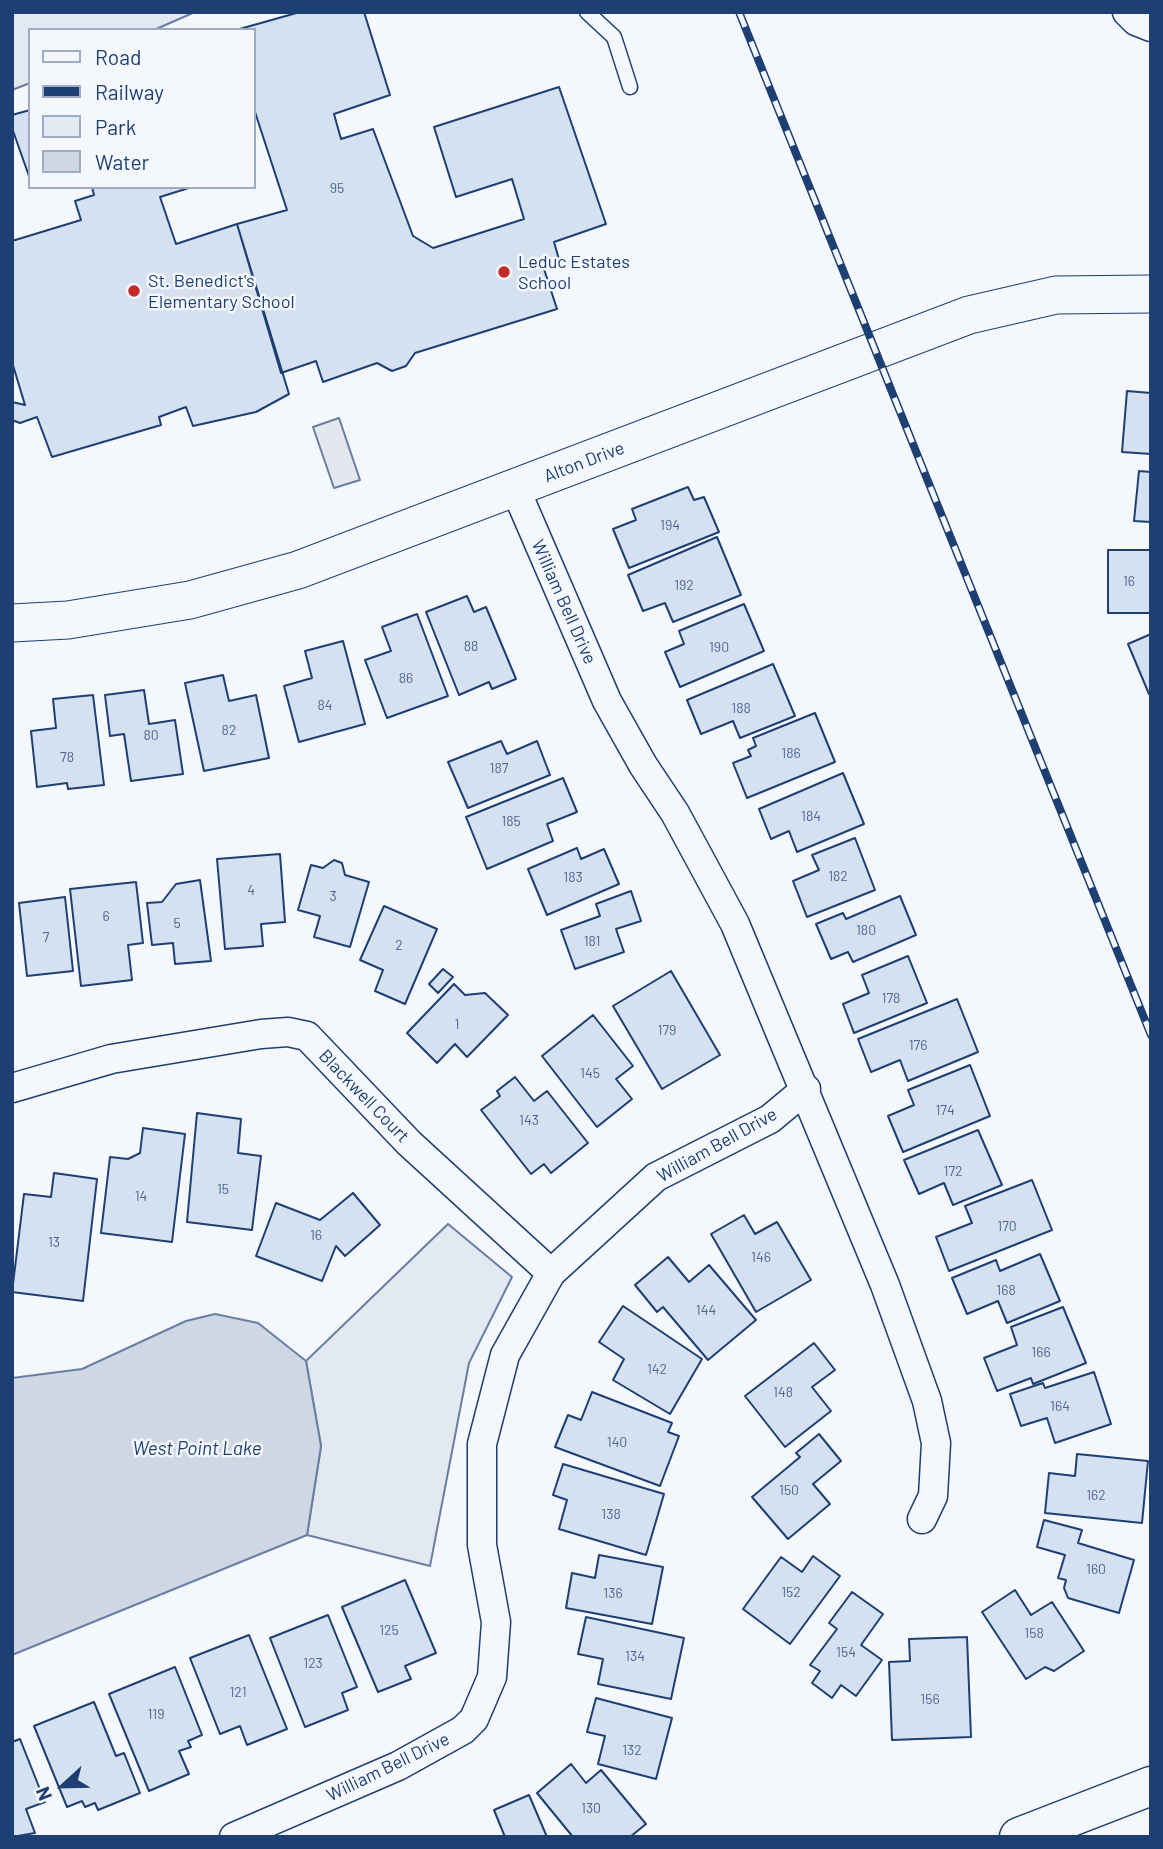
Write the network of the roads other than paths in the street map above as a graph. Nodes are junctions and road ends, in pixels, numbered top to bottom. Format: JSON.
{"nodes":[{"id":1,"x":587,"y":12,"type":"edge"},
{"id":2,"x":1127,"y":12,"type":"edge"},
{"id":3,"x":1151,"y":27,"type":"edge"},
{"id":4,"x":630,"y":87,"type":"dead end"},
{"id":5,"x":1151,"y":294,"type":"edge"},
{"id":6,"x":516,"y":488,"type":"junction"},
{"id":7,"x":12,"y":623,"type":"edge"},
{"id":8,"x":12,"y":1088,"type":"edge"},
{"id":9,"x":806,"y":1088,"type":"junction"},
{"id":10,"x":551,"y":1273,"type":"junction"},
{"id":11,"x":922,"y":1519,"type":"dead end"},
{"id":12,"x":1151,"y":1786,"type":"edge"},
{"id":13,"x":234,"y":1837,"type":"edge"},
{"id":14,"x":1019,"y":1837,"type":"edge"}],
"edges":[{"from":1,"to":4,"type":"lane"},
{"from":2,"to":3,"type":"street"},
{"from":5,"to":6,"type":"street","name":"Alton Drive"},
{"from":6,"to":7,"type":"street","name":"Alton Drive"},
{"from":6,"to":9,"type":"street","name":"William Bell Drive"},
{"from":8,"to":10,"type":"street","name":"Blackwell Court"},
{"from":9,"to":10,"type":"street","name":"William Bell Drive"},
{"from":9,"to":11,"type":"street","name":"William Bell Drive"},
{"from":10,"to":13,"type":"street","name":"William Bell Drive"},
{"from":12,"to":14,"type":"main road"}]}
